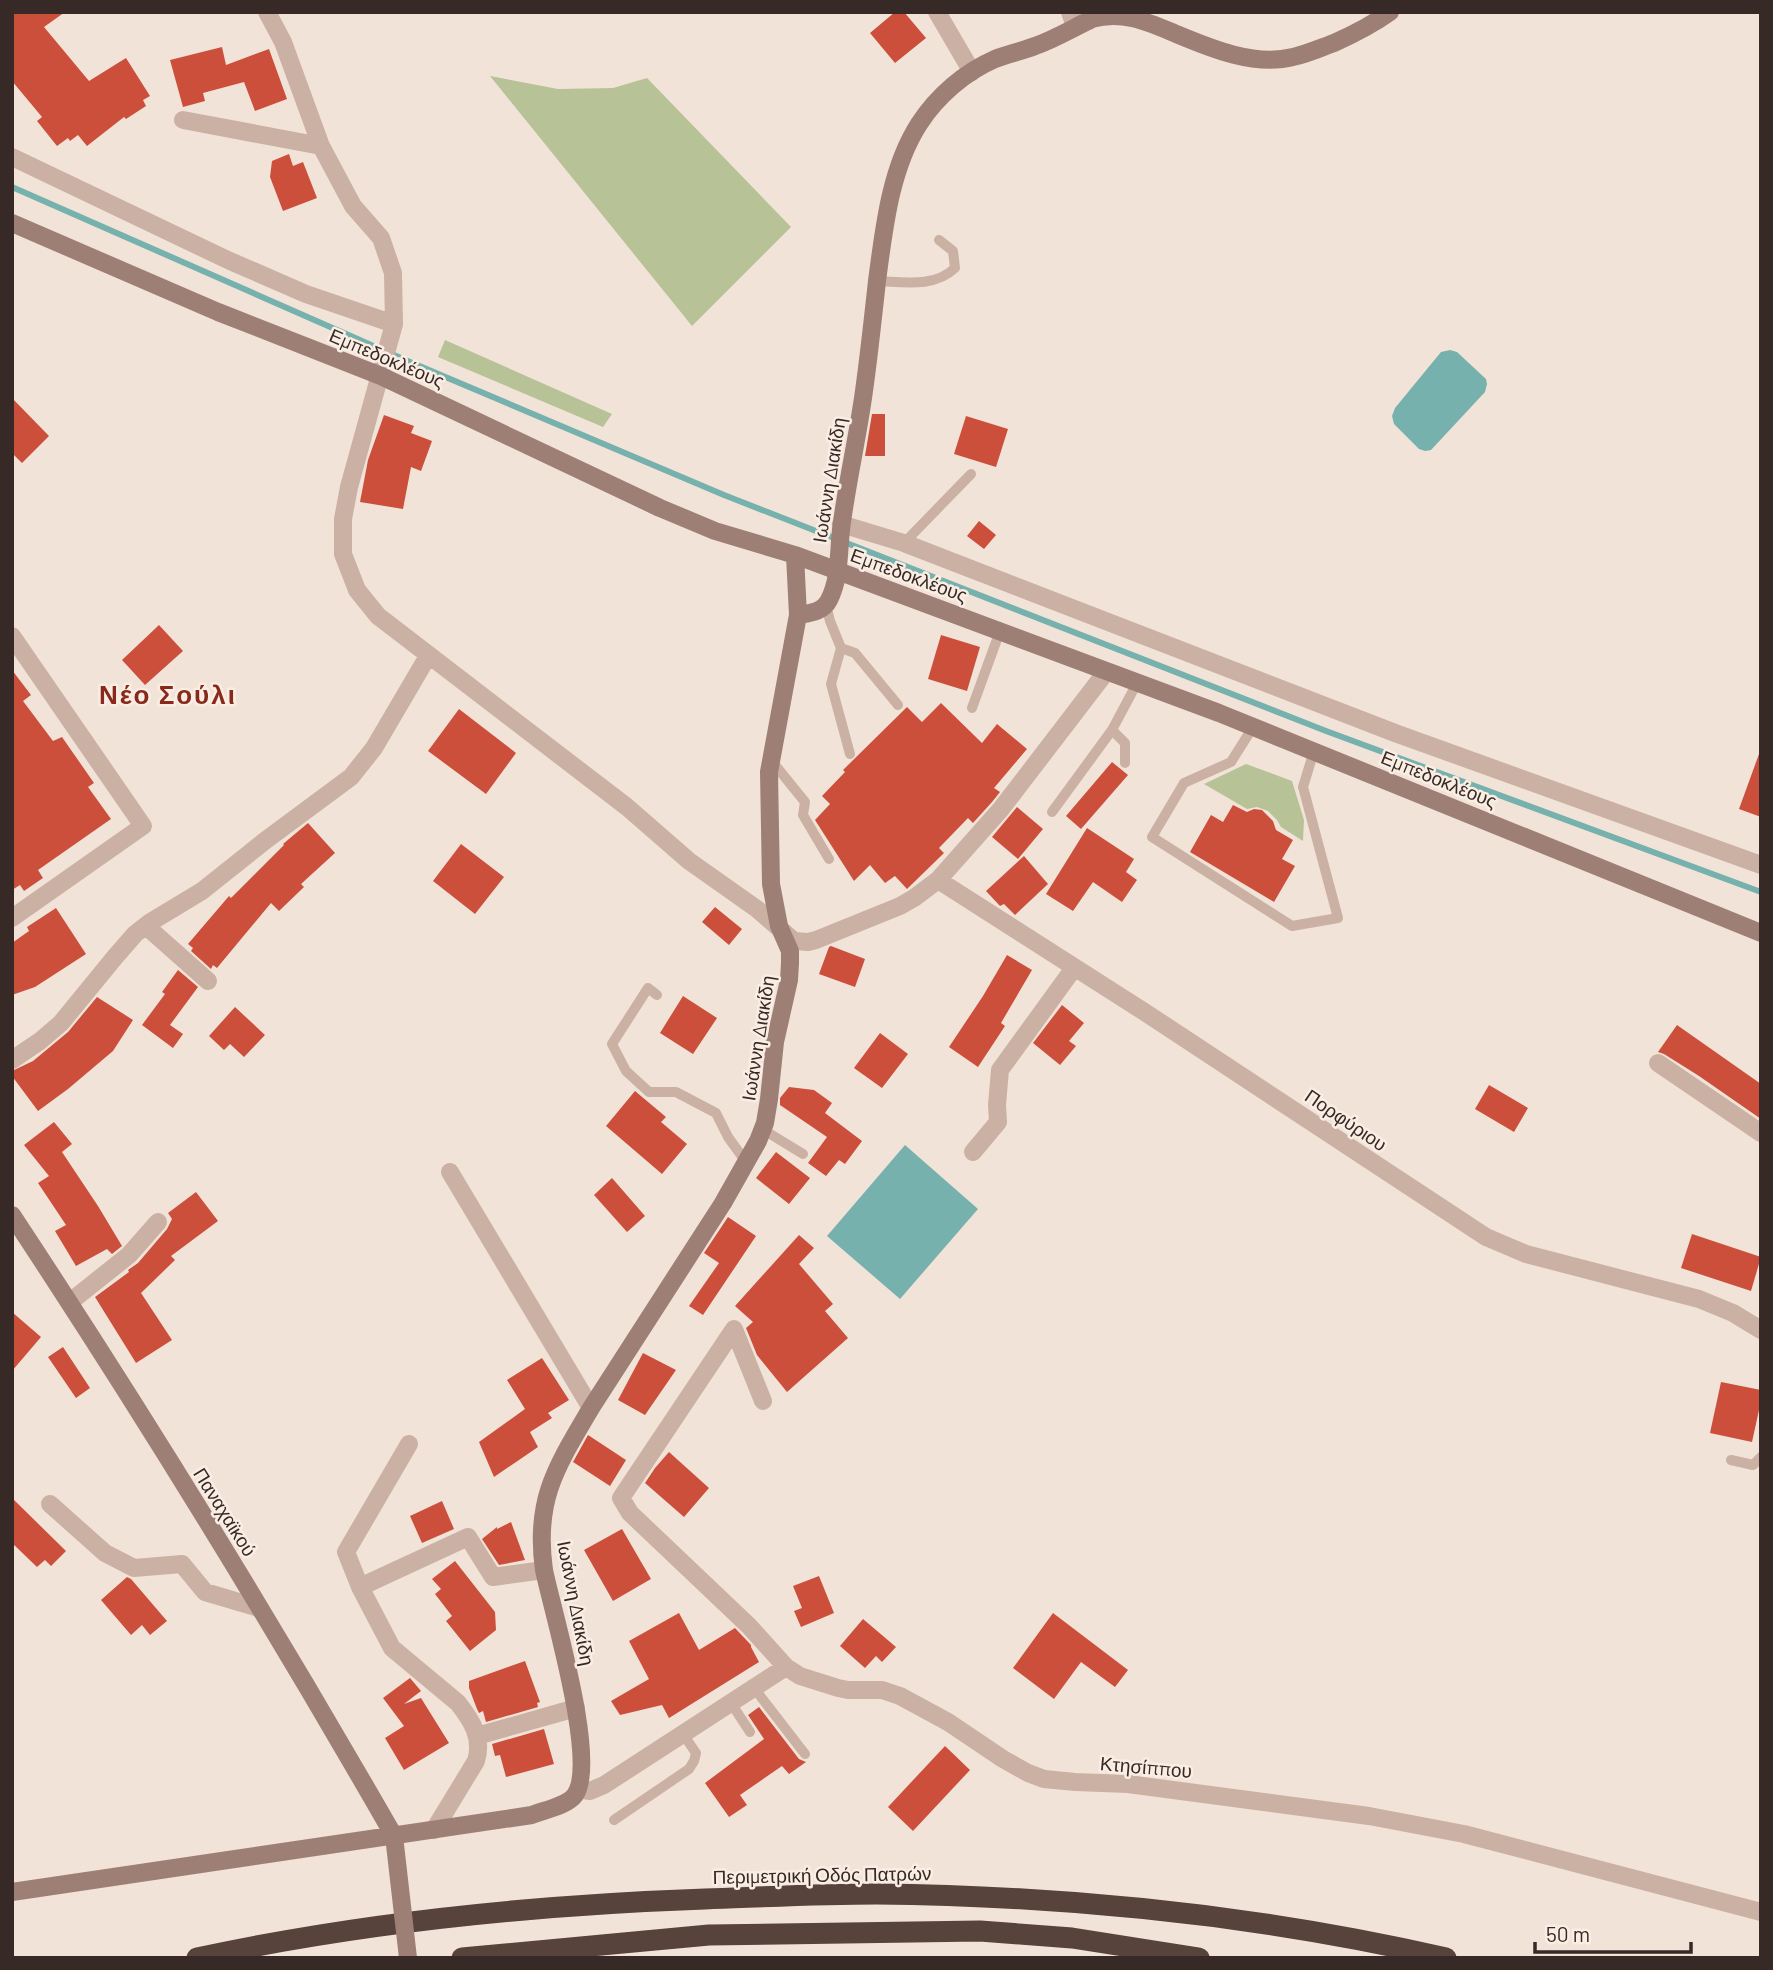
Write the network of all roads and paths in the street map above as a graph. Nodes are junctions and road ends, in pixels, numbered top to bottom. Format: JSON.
{"nodes":[{"id":1,"x":267,"y":12,"type":"edge"},
{"id":2,"x":937,"y":12,"type":"edge"},
{"id":3,"x":1390,"y":12,"type":"edge"},
{"id":4,"x":1072,"y":20,"type":"edge"},
{"id":5,"x":972,"y":72,"type":"junction"},
{"id":6,"x":183,"y":120,"type":"dead end"},
{"id":7,"x":321,"y":146,"type":"junction"},
{"id":8,"x":12,"y":157,"type":"edge"},
{"id":9,"x":12,"y":223,"type":"edge"},
{"id":10,"x":939,"y":240,"type":"dead end"},
{"id":11,"x":877,"y":281,"type":"junction"},
{"id":12,"x":392,"y":332,"type":"junction"},
{"id":13,"x":381,"y":376,"type":"junction"},
{"id":14,"x":971,"y":474,"type":"dead end"},
{"id":15,"x":841,"y":524,"type":"junction"},
{"id":16,"x":904,"y":543,"type":"junction"},
{"id":17,"x":795,"y":555,"type":"junction"},
{"id":18,"x":837,"y":571,"type":"junction"},
{"id":19,"x":826,"y":605,"type":"junction"},
{"id":20,"x":798,"y":615,"type":"junction"},
{"id":21,"x":1000,"y":631,"type":"junction"},
{"id":22,"x":14,"y":643,"type":"edge"},
{"id":23,"x":841,"y":648,"type":"junction"},
{"id":24,"x":428,"y":656,"type":"junction"},
{"id":25,"x":1106,"y":672,"type":"junction"},
{"id":26,"x":1138,"y":683,"type":"junction"},
{"id":27,"x":898,"y":705,"type":"dead end"},
{"id":28,"x":972,"y":708,"type":"dead end"},
{"id":29,"x":1253,"y":727,"type":"junction"},
{"id":30,"x":1112,"y":730,"type":"junction"},
{"id":31,"x":1314,"y":751,"type":"junction"},
{"id":32,"x":850,"y":754,"type":"dead end"},
{"id":33,"x":771,"y":760,"type":"junction"},
{"id":34,"x":1125,"y":763,"type":"dead end"},
{"id":35,"x":1052,"y":812,"type":"dead end"},
{"id":36,"x":829,"y":859,"type":"dead end"},
{"id":37,"x":1761,"y":865,"type":"edge"},
{"id":38,"x":938,"y":880,"type":"junction"},
{"id":39,"x":12,"y":918,"type":"edge"},
{"id":40,"x":146,"y":926,"type":"junction"},
{"id":41,"x":779,"y":926,"type":"junction"},
{"id":42,"x":1761,"y":933,"type":"edge"},
{"id":43,"x":1074,"y":968,"type":"junction"},
{"id":44,"x":208,"y":981,"type":"dead end"},
{"id":45,"x":657,"y":995,"type":"dead end"},
{"id":46,"x":12,"y":1060,"type":"edge"},
{"id":47,"x":1658,"y":1063,"type":"dead end"},
{"id":48,"x":762,"y":1129,"type":"junction"},
{"id":49,"x":1761,"y":1133,"type":"edge"},
{"id":50,"x":973,"y":1152,"type":"dead end"},
{"id":51,"x":803,"y":1154,"type":"dead end"},
{"id":52,"x":746,"y":1162,"type":"junction"},
{"id":53,"x":450,"y":1172,"type":"dead end"},
{"id":54,"x":12,"y":1214,"type":"edge"},
{"id":55,"x":158,"y":1222,"type":"dead end"},
{"id":56,"x":70,"y":1302,"type":"junction"},
{"id":57,"x":1761,"y":1330,"type":"edge"},
{"id":58,"x":763,"y":1401,"type":"dead end"},
{"id":59,"x":591,"y":1408,"type":"junction"},
{"id":60,"x":409,"y":1444,"type":"dead end"},
{"id":61,"x":1761,"y":1457,"type":"edge"},
{"id":62,"x":1731,"y":1460,"type":"dead end"},
{"id":63,"x":50,"y":1504,"type":"dead end"},
{"id":64,"x":544,"y":1570,"type":"junction"},
{"id":65,"x":360,"y":1587,"type":"junction"},
{"id":66,"x":259,"y":1608,"type":"junction"},
{"id":67,"x":786,"y":1667,"type":"junction"},
{"id":68,"x":754,"y":1688,"type":"junction"},
{"id":69,"x":731,"y":1703,"type":"junction"},
{"id":70,"x":576,"y":1708,"type":"junction"},
{"id":71,"x":750,"y":1732,"type":"dead end"},
{"id":72,"x":683,"y":1734,"type":"junction"},
{"id":73,"x":477,"y":1736,"type":"junction"},
{"id":74,"x":805,"y":1754,"type":"dead end"},
{"id":75,"x":578,"y":1789,"type":"junction"},
{"id":76,"x":614,"y":1820,"type":"dead end"},
{"id":77,"x":434,"y":1830,"type":"junction"},
{"id":78,"x":394,"y":1836,"type":"junction"},
{"id":79,"x":12,"y":1892,"type":"edge"},
{"id":80,"x":1761,"y":1912,"type":"edge"},
{"id":81,"x":197,"y":1958,"type":"edge"},
{"id":82,"x":408,"y":1958,"type":"edge"},
{"id":83,"x":462,"y":1958,"type":"edge"},
{"id":84,"x":1199,"y":1958,"type":"edge"},
{"id":85,"x":1446,"y":1958,"type":"edge"}],
"edges":[{"from":1,"to":7,"type":"street"},
{"from":2,"to":5,"type":"street"},
{"from":3,"to":4,"type":"street","name":"Ιωάννη Διακίδη"},
{"from":4,"to":5,"type":"street","name":"Ιωάννη Διακίδη"},
{"from":5,"to":11,"type":"street","name":"Ιωάννη Διακίδη"},
{"from":6,"to":7,"type":"street"},
{"from":7,"to":12,"type":"street"},
{"from":8,"to":12,"type":"street"},
{"from":9,"to":13,"type":"street","name":"Εμπεδοκλέους"},
{"from":10,"to":11,"type":"lane"},
{"from":11,"to":15,"type":"street","name":"Ιωάννη Διακίδη"},
{"from":12,"to":13,"type":"street"},
{"from":13,"to":17,"type":"street","name":"Εμπεδοκλέους"},
{"from":13,"to":24,"type":"street"},
{"from":14,"to":16,"type":"lane"},
{"from":15,"to":16,"type":"street"},
{"from":15,"to":18,"type":"street","name":"Ιωάννη Διακίδη"},
{"from":16,"to":37,"type":"street"},
{"from":17,"to":18,"type":"street","name":"Εμπεδοκλέους"},
{"from":17,"to":20,"type":"street","name":"Ιωάννη Διακίδη"},
{"from":18,"to":19,"type":"street","name":"Ιωάννη Διακίδη"},
{"from":18,"to":21,"type":"street","name":"Εμπεδοκλέους"},
{"from":19,"to":20,"type":"street"},
{"from":19,"to":23,"type":"lane"},
{"from":20,"to":33,"type":"street","name":"Ιωάννη Διακίδη"},
{"from":21,"to":25,"type":"street","name":"Εμπεδοκλέους"},
{"from":21,"to":28,"type":"lane"},
{"from":22,"to":39,"type":"street"},
{"from":23,"to":27,"type":"lane"},
{"from":23,"to":32,"type":"lane"},
{"from":24,"to":40,"type":"street"},
{"from":24,"to":41,"type":"street"},
{"from":25,"to":26,"type":"street","name":"Εμπεδοκλέους"},
{"from":25,"to":38,"type":"street"},
{"from":26,"to":29,"type":"street","name":"Εμπεδοκλέους"},
{"from":26,"to":30,"type":"lane"},
{"from":29,"to":31,"type":"street","name":"Εμπεδοκλέους"},
{"from":29,"to":31,"type":"lane"},
{"from":30,"to":34,"type":"lane"},
{"from":30,"to":35,"type":"lane"},
{"from":31,"to":42,"type":"street","name":"Εμπεδοκλέους"},
{"from":33,"to":36,"type":"lane"},
{"from":33,"to":41,"type":"street","name":"Ιωάννη Διακίδη"},
{"from":38,"to":41,"type":"street"},
{"from":38,"to":43,"type":"street","name":"Πορφύριου"},
{"from":40,"to":44,"type":"street"},
{"from":40,"to":46,"type":"street"},
{"from":41,"to":48,"type":"street","name":"Ιωάννη Διακίδη"},
{"from":43,"to":50,"type":"street"},
{"from":43,"to":57,"type":"street","name":"Πορφύριου"},
{"from":45,"to":52,"type":"lane"},
{"from":47,"to":49,"type":"street"},
{"from":48,"to":51,"type":"lane"},
{"from":48,"to":52,"type":"street","name":"Ιωάννη Διακίδη"},
{"from":52,"to":59,"type":"street","name":"Ιωάννη Διακίδη"},
{"from":53,"to":59,"type":"street"},
{"from":54,"to":56,"type":"street","name":"Παναχαϊκού"},
{"from":55,"to":56,"type":"street"},
{"from":56,"to":66,"type":"street","name":"Παναχαϊκού"},
{"from":58,"to":67,"type":"street"},
{"from":59,"to":64,"type":"street","name":"Ιωάννη Διακίδη"},
{"from":60,"to":65,"type":"street"},
{"from":61,"to":62,"type":"lane"},
{"from":63,"to":66,"type":"street"},
{"from":64,"to":65,"type":"street"},
{"from":64,"to":70,"type":"street","name":"Ιωάννη Διακίδη"},
{"from":65,"to":73,"type":"street"},
{"from":66,"to":78,"type":"street","name":"Παναχαϊκού"},
{"from":67,"to":68,"type":"street"},
{"from":67,"to":80,"type":"street","name":"Κτησίππου"},
{"from":68,"to":69,"type":"street"},
{"from":68,"to":74,"type":"lane"},
{"from":69,"to":71,"type":"lane"},
{"from":69,"to":72,"type":"street"},
{"from":70,"to":73,"type":"street"},
{"from":70,"to":75,"type":"street","name":"Ιωάννη Διακίδη"},
{"from":72,"to":75,"type":"street"},
{"from":72,"to":76,"type":"lane"},
{"from":73,"to":77,"type":"street"},
{"from":75,"to":77,"type":"street"},
{"from":77,"to":78,"type":"street"},
{"from":78,"to":79,"type":"street"},
{"from":78,"to":82,"type":"street","bridge":true},
{"from":81,"to":85,"type":"highway","name":"Περιμετρική Οδός Πατρών"},
{"from":83,"to":84,"type":"highway"}]}
